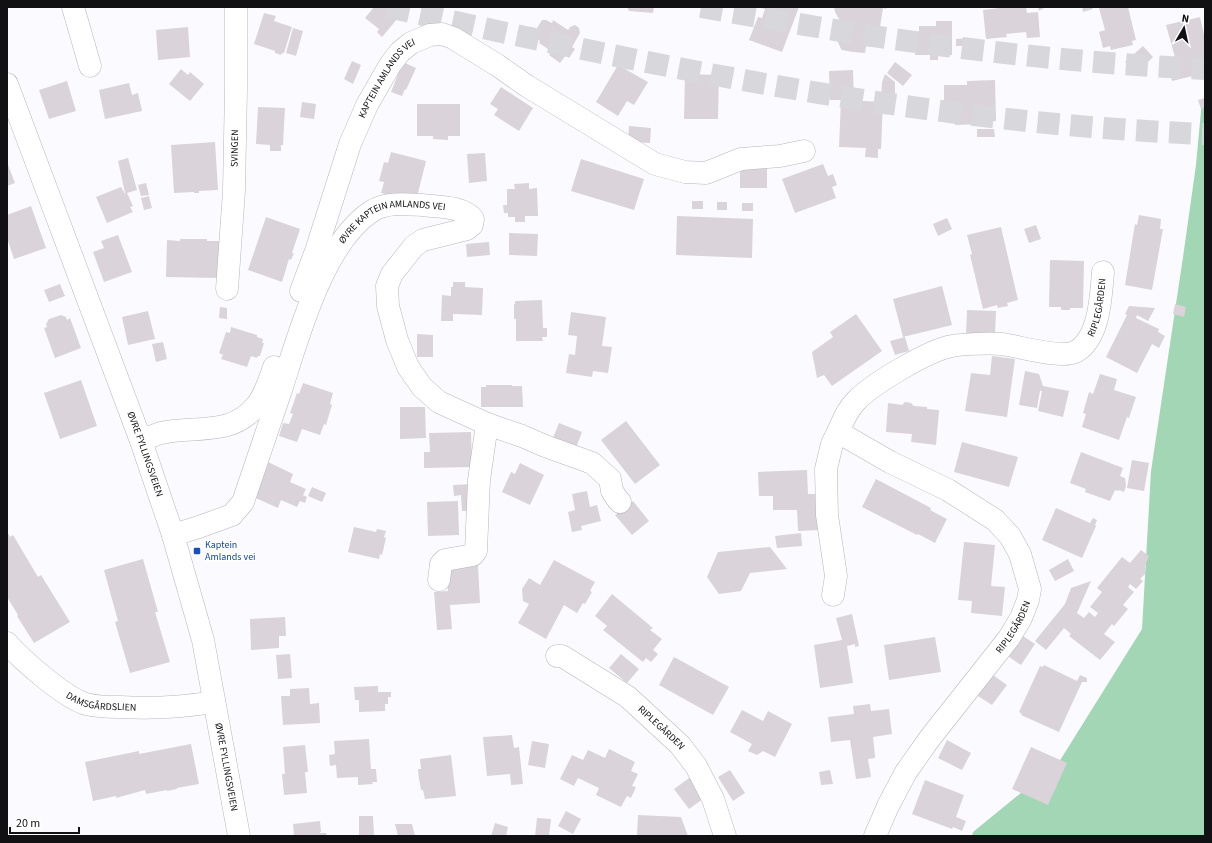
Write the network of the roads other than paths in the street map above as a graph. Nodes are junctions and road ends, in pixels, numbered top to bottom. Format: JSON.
{"nodes":[{"id":1,"x":73,"y":7,"type":"edge"},
{"id":2,"x":236,"y":7,"type":"edge"},
{"id":3,"x":90,"y":66,"type":"dead end"},
{"id":4,"x":7,"y":84,"type":"edge"},
{"id":5,"x":804,"y":151,"type":"dead end"},
{"id":6,"x":1103,"y":272,"type":"dead end"},
{"id":7,"x":227,"y":289,"type":"dead end"},
{"id":8,"x":487,"y":424,"type":"junction"},
{"id":9,"x":838,"y":432,"type":"junction"},
{"id":10,"x":141,"y":441,"type":"junction"},
{"id":11,"x":620,"y":502,"type":"dead end"},
{"id":12,"x":173,"y":536,"type":"junction"},
{"id":13,"x":439,"y":580,"type":"dead end"},
{"id":14,"x":833,"y":595,"type":"dead end"},
{"id":15,"x":7,"y":643,"type":"edge"},
{"id":16,"x":557,"y":656,"type":"dead end"},
{"id":17,"x":214,"y":702,"type":"junction"},
{"id":18,"x":239,"y":836,"type":"edge"},
{"id":19,"x":725,"y":836,"type":"edge"},
{"id":20,"x":875,"y":836,"type":"edge"}],
"edges":[{"from":1,"to":3,"type":"street"},
{"from":2,"to":7,"type":"street","name":"SVINGEN"},
{"from":4,"to":10,"type":"street","name":"ØVRE FYLLINGSVEIEN"},
{"from":5,"to":10,"type":"street","name":"KAPTEIN AMLANDS VEI"},
{"from":6,"to":9,"type":"street","name":"RIPLEGÅRDEN"},
{"from":8,"to":11,"type":"street","name":"ØVRE KAPTEIN AMLANDS VEI"},
{"from":8,"to":12,"type":"street","name":"ØVRE KAPTEIN AMLANDS VEI"},
{"from":8,"to":13,"type":"street"},
{"from":9,"to":14,"type":"street","name":"RIPLEGÅRDEN"},
{"from":9,"to":20,"type":"street","name":"RIPLEGÅRDEN"},
{"from":10,"to":12,"type":"street","name":"ØVRE FYLLINGSVEIEN"},
{"from":12,"to":17,"type":"street","name":"ØVRE FYLLINGSVEIEN"},
{"from":15,"to":17,"type":"street","name":"DAMSGÅRDSLIEN"},
{"from":16,"to":19,"type":"street","name":"RIPLEGÅRDEN"},
{"from":17,"to":18,"type":"street","name":"ØVRE FYLLINGSVEIEN"}]}
